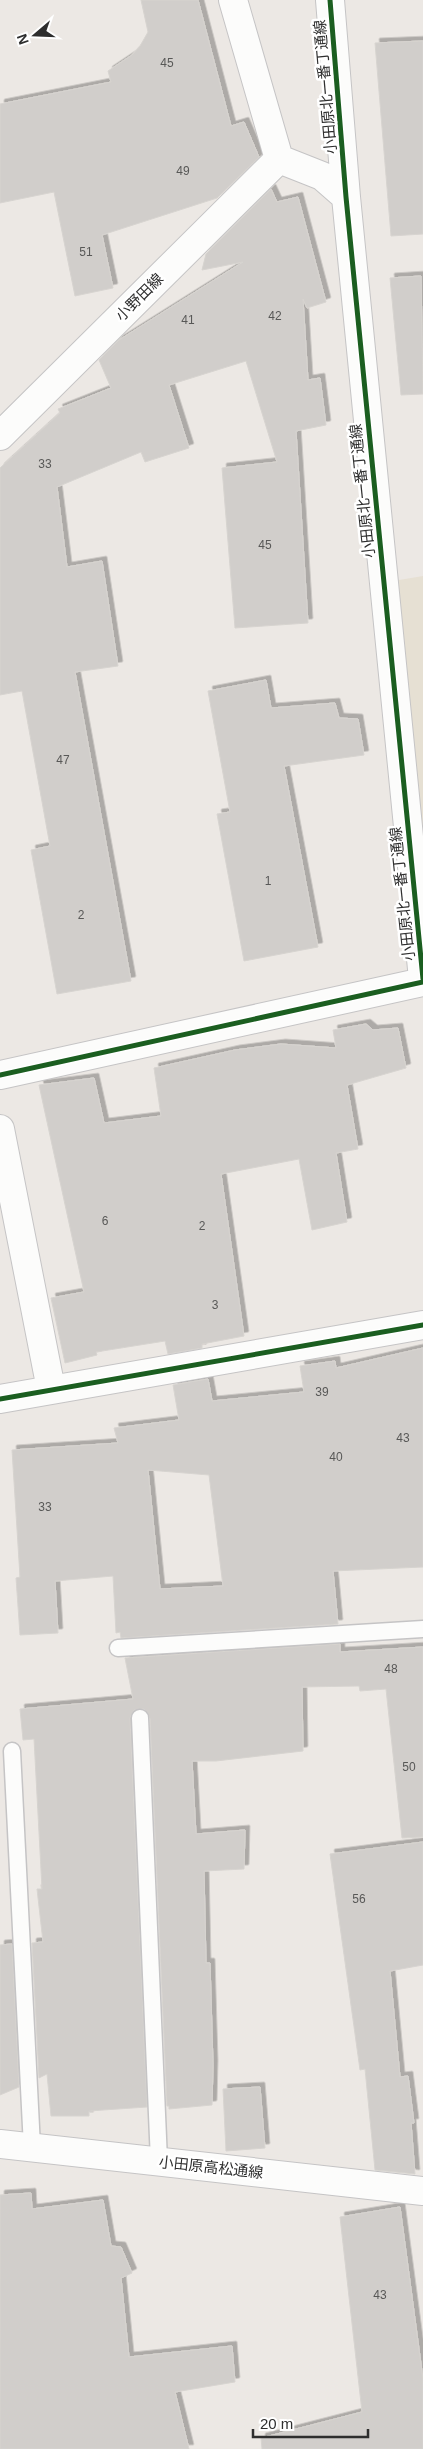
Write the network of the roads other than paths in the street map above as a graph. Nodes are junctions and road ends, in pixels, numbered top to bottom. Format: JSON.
{"nodes":[{"id":1,"x":233,"y":0,"type":"edge"},
{"id":2,"x":330,"y":0,"type":"edge"},
{"id":3,"x":279,"y":159,"type":"junction"},
{"id":4,"x":346,"y":197,"type":"junction"},
{"id":5,"x":0,"y":436,"type":"edge"},
{"id":6,"x":423,"y":980,"type":"edge"},
{"id":7,"x":0,"y":1075,"type":"edge"},
{"id":8,"x":0,"y":1128,"type":"edge"},
{"id":9,"x":423,"y":1325,"type":"edge"},
{"id":10,"x":51,"y":1390,"type":"junction"},
{"id":11,"x":0,"y":1399,"type":"edge"},
{"id":12,"x":423,"y":1629,"type":"edge"},
{"id":13,"x":118,"y":1648,"type":"dead end"},
{"id":14,"x":140,"y":1718,"type":"dead end"},
{"id":15,"x":12,"y":1751,"type":"dead end"},
{"id":16,"x":0,"y":2144,"type":"edge"},
{"id":17,"x":32,"y":2147,"type":"junction"},
{"id":18,"x":159,"y":2161,"type":"junction"},
{"id":19,"x":423,"y":2191,"type":"edge"}],
"edges":[{"from":1,"to":3,"type":"street"},
{"from":2,"to":4,"type":"street","name":"小田原北一番丁通線"},
{"from":3,"to":4,"type":"street"},
{"from":3,"to":5,"type":"street","name":"小野田線"},
{"from":4,"to":6,"type":"street","name":"小田原北一番丁通線"},
{"from":6,"to":7,"type":"street"},
{"from":8,"to":10,"type":"street"},
{"from":9,"to":10,"type":"street"},
{"from":10,"to":11,"type":"street"},
{"from":12,"to":13,"type":"lane"},
{"from":14,"to":18,"type":"lane"},
{"from":15,"to":17,"type":"lane"},
{"from":16,"to":17,"type":"street","name":"小田原高松通線"},
{"from":17,"to":18,"type":"street","name":"小田原高松通線"},
{"from":18,"to":19,"type":"street","name":"小田原高松通線"}]}
